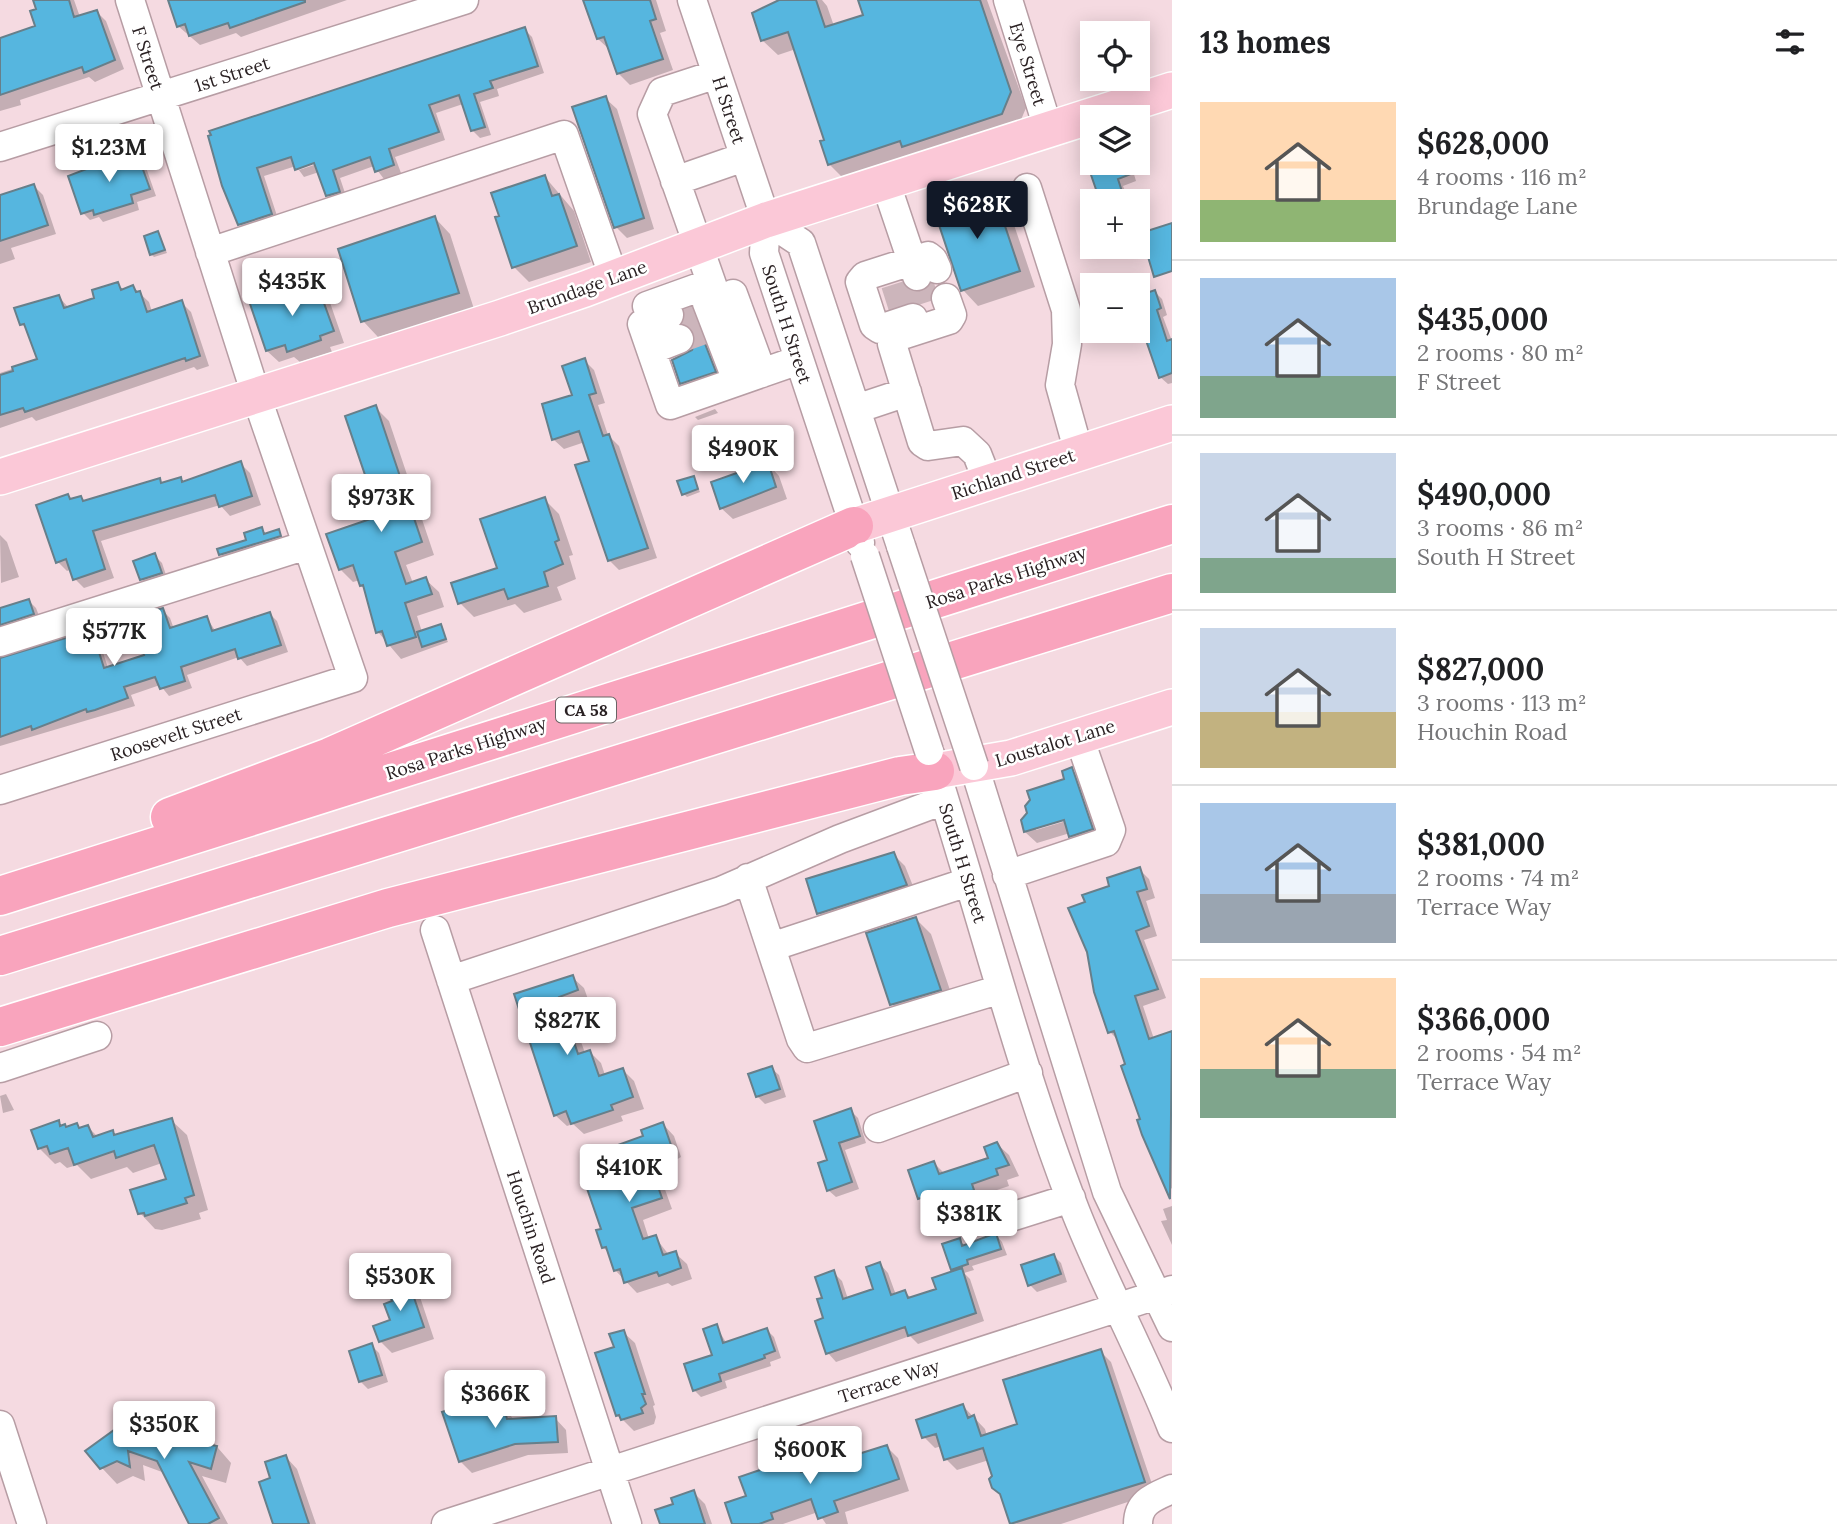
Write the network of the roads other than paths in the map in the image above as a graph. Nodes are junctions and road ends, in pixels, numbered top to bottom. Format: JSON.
{"nodes":[{"id":1,"x":130,"y":0,"type":"edge"},
{"id":2,"x":464,"y":0,"type":"edge"},
{"id":3,"x":692,"y":0,"type":"edge"},
{"id":4,"x":1008,"y":0,"type":"edge"},
{"id":5,"x":717,"y":74,"type":"junction"},
{"id":6,"x":1172,"y":90,"type":"edge"},
{"id":7,"x":160,"y":96,"type":"junction"},
{"id":8,"x":1048,"y":128,"type":"junction"},
{"id":9,"x":0,"y":147,"type":"edge"},
{"id":10,"x":744,"y":156,"type":"junction"},
{"id":11,"x":675,"y":181,"type":"junction"},
{"id":12,"x":885,"y":181,"type":"junction"},
{"id":13,"x":1027,"y":188,"type":"dead end"},
{"id":14,"x":766,"y":220,"type":"junction"},
{"id":15,"x":698,"y":247,"type":"junction"},
{"id":16,"x":210,"y":252,"type":"junction"},
{"id":17,"x":624,"y":275,"type":"junction"},
{"id":18,"x":773,"y":281,"type":"junction"},
{"id":19,"x":906,"y":295,"type":"junction"},
{"id":20,"x":694,"y":311,"type":"junction"},
{"id":21,"x":825,"y":318,"type":"junction"},
{"id":22,"x":799,"y":360,"type":"junction"},
{"id":23,"x":749,"y":377,"type":"junction"},
{"id":24,"x":907,"y":393,"type":"junction"},
{"id":25,"x":256,"y":395,"type":"junction"},
{"id":26,"x":856,"y":409,"type":"junction"},
{"id":27,"x":1172,"y":423,"type":"edge"},
{"id":28,"x":1079,"y":453,"type":"junction"},
{"id":29,"x":0,"y":477,"type":"edge"},
{"id":30,"x":988,"y":482,"type":"junction"},
{"id":31,"x":1172,"y":524,"type":"edge"},
{"id":32,"x":896,"y":530,"type":"junction"},
{"id":33,"x":859,"y":541,"type":"junction"},
{"id":34,"x":307,"y":545,"type":"junction"},
{"id":35,"x":1172,"y":593,"type":"edge"},
{"id":36,"x":0,"y":642,"type":"edge"},
{"id":37,"x":1172,"y":707,"type":"edge"},
{"id":38,"x":1079,"y":737,"type":"junction"},
{"id":39,"x":974,"y":766,"type":"junction"},
{"id":40,"x":936,"y":774,"type":"junction"},
{"id":41,"x":0,"y":790,"type":"edge"},
{"id":42,"x":1007,"y":875,"type":"junction"},
{"id":43,"x":748,"y":878,"type":"junction"},
{"id":44,"x":0,"y":880,"type":"edge"},
{"id":45,"x":968,"y":883,"type":"junction"},
{"id":46,"x":0,"y":896,"type":"edge"},
{"id":47,"x":435,"y":930,"type":"dead end"},
{"id":48,"x":771,"y":947,"type":"junction"},
{"id":49,"x":0,"y":956,"type":"edge"},
{"id":50,"x":451,"y":980,"type":"junction"},
{"id":51,"x":1001,"y":989,"type":"junction"},
{"id":52,"x":0,"y":1027,"type":"edge"},
{"id":53,"x":97,"y":1036,"type":"dead end"},
{"id":54,"x":0,"y":1068,"type":"edge"},
{"id":55,"x":1028,"y":1073,"type":"junction"},
{"id":56,"x":878,"y":1128,"type":"dead end"},
{"id":57,"x":1071,"y":1198,"type":"junction"},
{"id":58,"x":1014,"y":1216,"type":"dead end"},
{"id":59,"x":1164,"y":1293,"type":"edge"},
{"id":60,"x":1120,"y":1307,"type":"junction"},
{"id":61,"x":1172,"y":1327,"type":"edge"},
{"id":62,"x":0,"y":1425,"type":"edge"},
{"id":63,"x":1172,"y":1428,"type":"edge"},
{"id":64,"x":610,"y":1471,"type":"junction"},
{"id":65,"x":1172,"y":1489,"type":"edge"},
{"id":66,"x":32,"y":1524,"type":"edge"},
{"id":67,"x":446,"y":1524,"type":"edge"},
{"id":68,"x":627,"y":1524,"type":"edge"},
{"id":69,"x":1138,"y":1524,"type":"edge"}],
"edges":[{"from":1,"to":7,"type":"street","name":"F Street"},
{"from":2,"to":7,"type":"street","name":"1st Street"},
{"from":3,"to":5,"type":"street","name":"H Street"},
{"from":4,"to":8,"type":"street","name":"Eye Street"},
{"from":5,"to":10,"type":"street","name":"H Street"},
{"from":5,"to":11,"type":"street"},
{"from":6,"to":8,"type":"main road","name":"Brundage Lane"},
{"from":7,"to":9,"type":"street","name":"1st Street"},
{"from":7,"to":16,"type":"street","name":"F Street"},
{"from":8,"to":12,"type":"main road","name":"Brundage Lane"},
{"from":10,"to":11,"type":"street"},
{"from":10,"to":14,"type":"street","name":"H Street"},
{"from":11,"to":15,"type":"street"},
{"from":12,"to":14,"type":"main road","name":"Brundage Lane"},
{"from":12,"to":19,"type":"street"},
{"from":13,"to":28,"type":"street"},
{"from":14,"to":15,"type":"main road","name":"Brundage Lane"},
{"from":14,"to":18,"type":"street","name":"South H Street"},
{"from":14,"to":21,"type":"street"},
{"from":15,"to":17,"type":"main road","name":"Brundage Lane"},
{"from":15,"to":20,"type":"street"},
{"from":16,"to":17,"type":"street"},
{"from":16,"to":25,"type":"street","name":"F Street"},
{"from":17,"to":20,"type":"street"},
{"from":17,"to":25,"type":"main road","name":"Brundage Lane"},
{"from":18,"to":20,"type":"street"},
{"from":18,"to":22,"type":"street","name":"South H Street"},
{"from":19,"to":21,"type":"street"},
{"from":19,"to":24,"type":"street"},
{"from":20,"to":23,"type":"street"},
{"from":20,"to":23,"type":"street"},
{"from":20,"to":23,"type":"street"},
{"from":21,"to":26,"type":"street"},
{"from":22,"to":23,"type":"street"},
{"from":22,"to":33,"type":"street","name":"South H Street"},
{"from":24,"to":26,"type":"street"},
{"from":24,"to":30,"type":"street"},
{"from":25,"to":29,"type":"main road","name":"Brundage Lane"},
{"from":25,"to":34,"type":"street"},
{"from":26,"to":32,"type":"street"},
{"from":27,"to":28,"type":"main road","name":"Richland Street"},
{"from":28,"to":30,"type":"main road","name":"Richland Street"},
{"from":30,"to":32,"type":"main road","name":"Richland Street"},
{"from":31,"to":46,"type":"highway","name":"Rosa Parks Highway","number":"CA 58"},
{"from":32,"to":33,"type":"main road","name":"Richland Street"},
{"from":32,"to":39,"type":"street","bridge":true},
{"from":33,"to":40,"type":"street","name":"South H Street","bridge":true},
{"from":33,"to":44,"type":"highway"},
{"from":34,"to":36,"type":"street"},
{"from":34,"to":41,"type":"street","name":"Roosevelt Street"},
{"from":35,"to":49,"type":"highway"},
{"from":37,"to":38,"type":"main road","name":"Loustalot Lane"},
{"from":38,"to":39,"type":"main road","name":"Loustalot Lane"},
{"from":38,"to":42,"type":"street"},
{"from":39,"to":40,"type":"main road","name":"Loustalot Lane"},
{"from":39,"to":42,"type":"street"},
{"from":40,"to":43,"type":"street"},
{"from":40,"to":45,"type":"street","name":"South H Street"},
{"from":40,"to":52,"type":"highway"},
{"from":42,"to":59,"type":"street"},
{"from":43,"to":48,"type":"street"},
{"from":43,"to":50,"type":"street"},
{"from":45,"to":48,"type":"street"},
{"from":45,"to":51,"type":"street","name":"South H Street"},
{"from":47,"to":50,"type":"street","name":"Houchin Road"},
{"from":48,"to":51,"type":"street"},
{"from":50,"to":64,"type":"street","name":"Houchin Road"},
{"from":51,"to":55,"type":"street","name":"South H Street"},
{"from":53,"to":54,"type":"street"},
{"from":55,"to":56,"type":"street"},
{"from":55,"to":57,"type":"street","name":"South H Street"},
{"from":57,"to":58,"type":"street"},
{"from":57,"to":60,"type":"street","name":"South H Street"},
{"from":59,"to":60,"type":"street","name":"Terrace Way"},
{"from":59,"to":61,"type":"street"},
{"from":60,"to":63,"type":"street","name":"South H Street"},
{"from":60,"to":64,"type":"street","name":"Terrace Way"},
{"from":62,"to":66,"type":"street"},
{"from":64,"to":67,"type":"street","name":"Terrace Way"},
{"from":64,"to":68,"type":"street","name":"Houchin Road"},
{"from":65,"to":69,"type":"street"}]}
